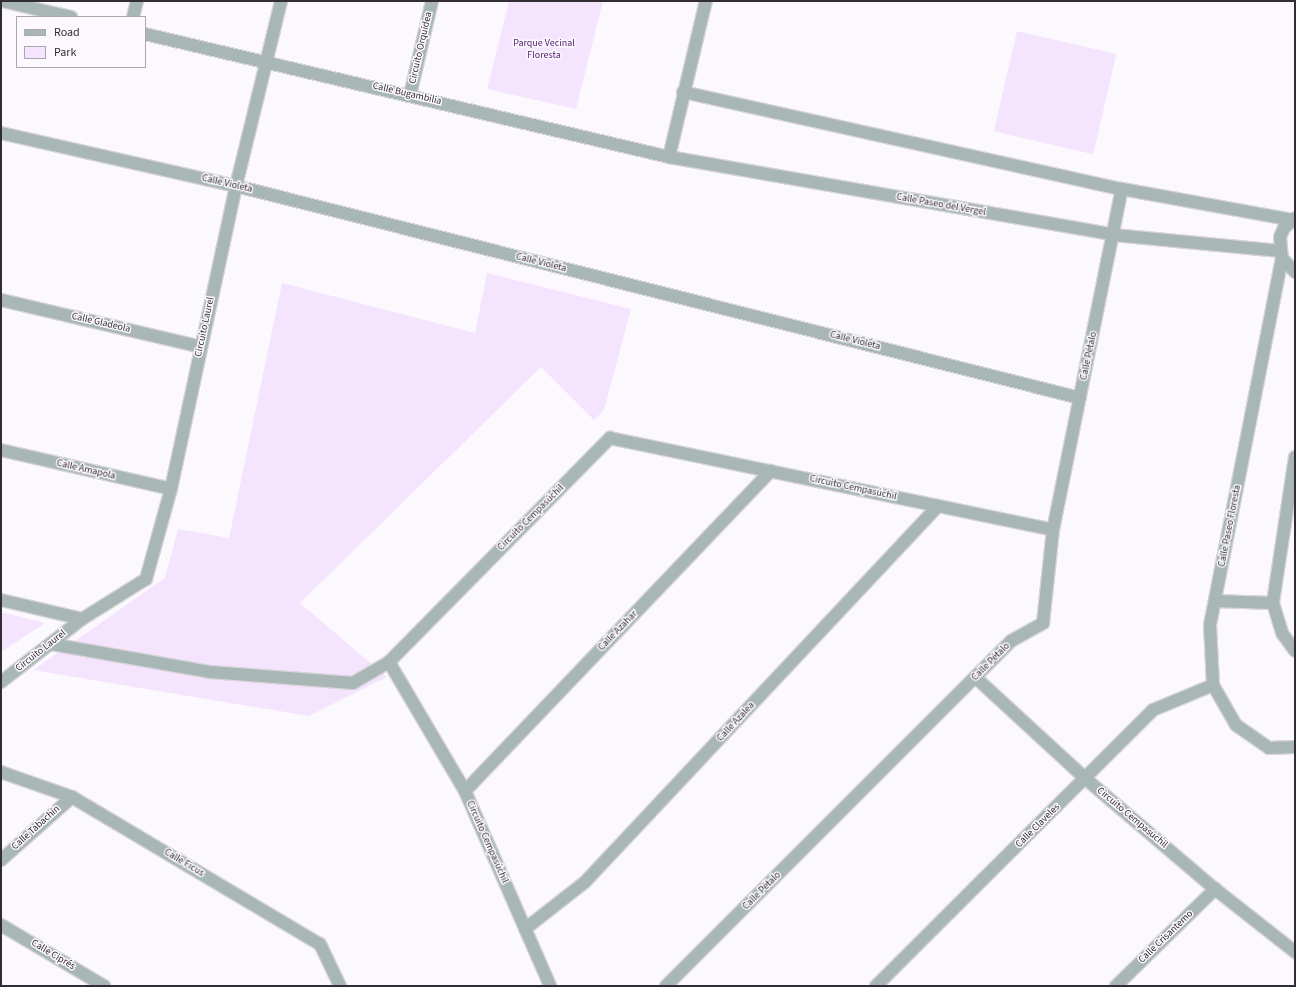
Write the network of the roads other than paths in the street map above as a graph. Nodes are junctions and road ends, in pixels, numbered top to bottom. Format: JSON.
{"nodes":[{"id":1,"x":2,"y":1,"type":"edge"},
{"id":2,"x":137,"y":1,"type":"edge"},
{"id":3,"x":281,"y":1,"type":"edge"},
{"id":4,"x":432,"y":1,"type":"edge"},
{"id":5,"x":706,"y":1,"type":"edge"},
{"id":6,"x":67,"y":16,"type":"edge"},
{"id":7,"x":133,"y":16,"type":"edge"},
{"id":8,"x":146,"y":34,"type":"edge"},
{"id":9,"x":266,"y":62,"type":"junction"},
{"id":10,"x":683,"y":92,"type":"junction"},
{"id":11,"x":410,"y":95,"type":"junction"},
{"id":12,"x":1,"y":133,"type":"edge"},
{"id":13,"x":669,"y":157,"type":"junction"},
{"id":14,"x":236,"y":186,"type":"junction"},
{"id":15,"x":1122,"y":189,"type":"junction"},
{"id":16,"x":1293,"y":219,"type":"edge"},
{"id":17,"x":1114,"y":235,"type":"junction"},
{"id":18,"x":1281,"y":255,"type":"junction"},
{"id":19,"x":1295,"y":272,"type":"edge"},
{"id":20,"x":1,"y":300,"type":"edge"},
{"id":21,"x":201,"y":347,"type":"junction"},
{"id":22,"x":1080,"y":398,"type":"junction"},
{"id":23,"x":1,"y":450,"type":"edge"},
{"id":24,"x":1295,"y":457,"type":"edge"},
{"id":25,"x":771,"y":471,"type":"junction"},
{"id":26,"x":171,"y":489,"type":"junction"},
{"id":27,"x":938,"y":506,"type":"junction"},
{"id":28,"x":1053,"y":530,"type":"junction"},
{"id":29,"x":1,"y":600,"type":"edge"},
{"id":30,"x":1215,"y":601,"type":"junction"},
{"id":31,"x":1273,"y":603,"type":"junction"},
{"id":32,"x":82,"y":620,"type":"junction"},
{"id":33,"x":51,"y":644,"type":"junction"},
{"id":34,"x":1295,"y":651,"type":"edge"},
{"id":35,"x":389,"y":662,"type":"junction"},
{"id":36,"x":975,"y":677,"type":"junction"},
{"id":37,"x":1,"y":682,"type":"edge"},
{"id":38,"x":1213,"y":685,"type":"junction"},
{"id":39,"x":1295,"y":746,"type":"edge"},
{"id":40,"x":1,"y":772,"type":"edge"},
{"id":41,"x":1086,"y":779,"type":"junction"},
{"id":42,"x":465,"y":791,"type":"junction"},
{"id":43,"x":72,"y":797,"type":"junction"},
{"id":44,"x":1,"y":860,"type":"edge"},
{"id":45,"x":1215,"y":889,"type":"junction"},
{"id":46,"x":1,"y":925,"type":"edge"},
{"id":47,"x":526,"y":929,"type":"junction"},
{"id":48,"x":1295,"y":952,"type":"edge"},
{"id":49,"x":104,"y":986,"type":"edge"},
{"id":50,"x":340,"y":986,"type":"edge"},
{"id":51,"x":550,"y":986,"type":"edge"},
{"id":52,"x":666,"y":986,"type":"edge"},
{"id":53,"x":876,"y":986,"type":"edge"},
{"id":54,"x":1116,"y":986,"type":"edge"}],
"edges":[{"from":1,"to":6,"type":"street"},
{"from":2,"to":7,"type":"street"},
{"from":3,"to":9,"type":"street","name":"Circuito Laurel"},
{"from":4,"to":11,"type":"street","name":"Circuito Orquídea"},
{"from":5,"to":10,"type":"street"},
{"from":8,"to":9,"type":"street","name":"Calle Bugambilia"},
{"from":9,"to":11,"type":"street","name":"Calle Bugambilia"},
{"from":9,"to":14,"type":"street","name":"Circuito Laurel"},
{"from":10,"to":13,"type":"street"},
{"from":10,"to":15,"type":"street"},
{"from":11,"to":13,"type":"street","name":"Calle Bugambilia"},
{"from":12,"to":14,"type":"street","name":"Calle Violeta"},
{"from":13,"to":17,"type":"street","name":"Calle Paseo del Vergel"},
{"from":14,"to":21,"type":"street","name":"Circuito Laurel"},
{"from":14,"to":22,"type":"street","name":"Calle Violeta"},
{"from":15,"to":16,"type":"street"},
{"from":15,"to":17,"type":"street","name":"Calle Pétalo"},
{"from":16,"to":18,"type":"street","name":"Calle Paseo Floresta"},
{"from":17,"to":18,"type":"street","name":"Calle Paseo del Vergel"},
{"from":17,"to":22,"type":"street","name":"Calle Pétalo"},
{"from":18,"to":19,"type":"street"},
{"from":18,"to":30,"type":"street","name":"Calle Paseo Floresta"},
{"from":20,"to":21,"type":"street","name":"Calle Gladeola"},
{"from":21,"to":26,"type":"street","name":"Circuito Laurel"},
{"from":22,"to":28,"type":"street","name":"Calle Pétalo"},
{"from":23,"to":26,"type":"street","name":"Calle Amapola"},
{"from":24,"to":31,"type":"street"},
{"from":25,"to":27,"type":"street","name":"Circuito Cempasúchil"},
{"from":25,"to":35,"type":"street","name":"Circuito Cempasúchil"},
{"from":25,"to":42,"type":"street","name":"Calle Azahar"},
{"from":26,"to":32,"type":"street","name":"Circuito Laurel"},
{"from":27,"to":28,"type":"street","name":"Circuito Cempasúchil"},
{"from":27,"to":47,"type":"street","name":"Calle Azalea"},
{"from":28,"to":36,"type":"street","name":"Calle Pétalo"},
{"from":29,"to":32,"type":"street","name":"Circuito Laurel"},
{"from":30,"to":31,"type":"street"},
{"from":30,"to":38,"type":"street","name":"Calle Paseo Floresta"},
{"from":31,"to":34,"type":"street"},
{"from":32,"to":33,"type":"street","name":"Circuito Laurel"},
{"from":33,"to":35,"type":"street"},
{"from":33,"to":37,"type":"street","name":"Circuito Laurel"},
{"from":35,"to":42,"type":"street","name":"Circuito Cempasúchil"},
{"from":36,"to":41,"type":"street","name":"Circuito Cempasúchil"},
{"from":36,"to":52,"type":"street","name":"Calle Pétalo"},
{"from":38,"to":39,"type":"street","name":"Calle Paseo Floresta"},
{"from":38,"to":41,"type":"street","name":"Calle Claveles"},
{"from":40,"to":43,"type":"street","name":"Calle Ficus"},
{"from":41,"to":45,"type":"street","name":"Circuito Cempasúchil"},
{"from":41,"to":53,"type":"street","name":"Calle Claveles"},
{"from":42,"to":47,"type":"street","name":"Circuito Cempasúchil"},
{"from":43,"to":44,"type":"street","name":"Calle Tabachín"},
{"from":43,"to":50,"type":"street","name":"Calle Ficus"},
{"from":45,"to":48,"type":"street","name":"Circuito Cempasúchil"},
{"from":45,"to":54,"type":"street","name":"Calle Crisantemo"},
{"from":46,"to":49,"type":"street","name":"Calle Ciprés"},
{"from":47,"to":51,"type":"street","name":"Circuito Cempasúchil"}]}
